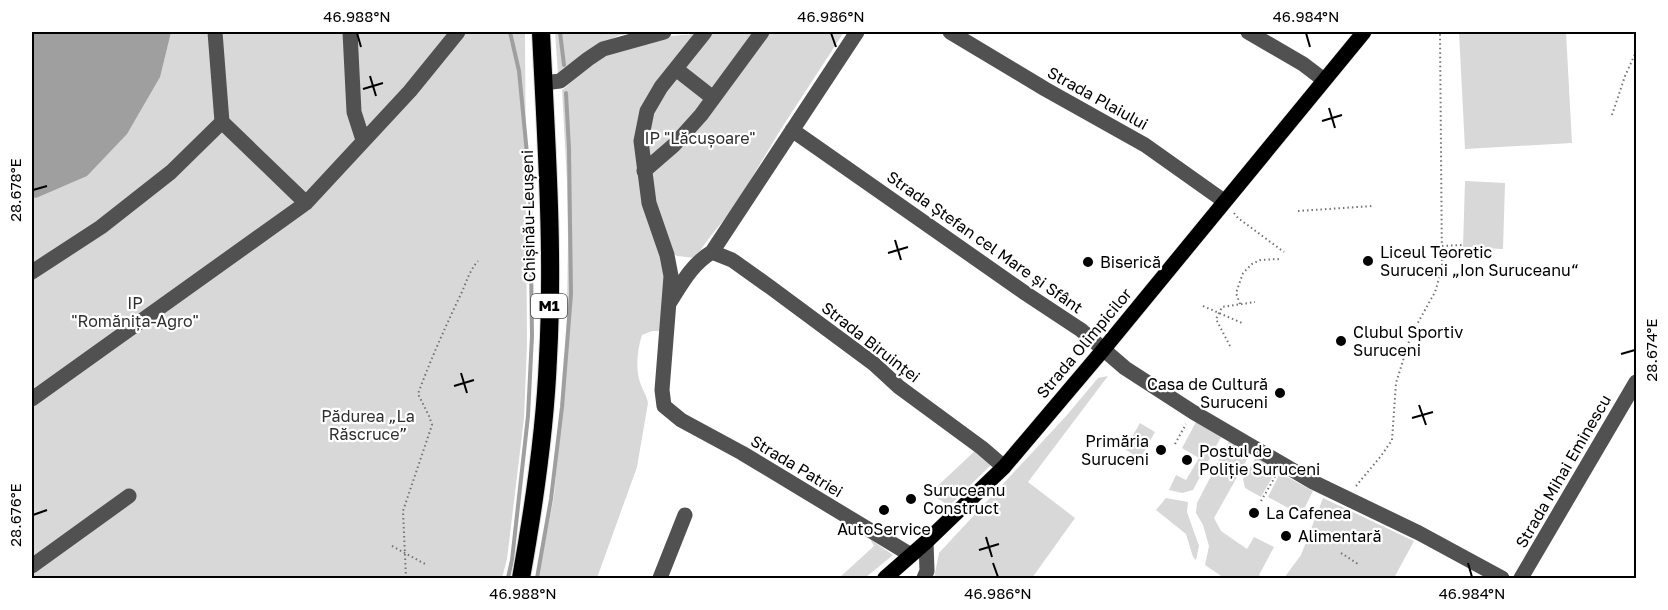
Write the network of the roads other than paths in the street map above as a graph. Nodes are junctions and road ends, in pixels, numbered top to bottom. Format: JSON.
{"nodes":[{"id":1,"x":215,"y":32,"type":"edge"},
{"id":2,"x":350,"y":32,"type":"edge"},
{"id":3,"x":458,"y":32,"type":"edge"},
{"id":4,"x":541,"y":32,"type":"edge"},
{"id":5,"x":664,"y":32,"type":"edge"},
{"id":6,"x":705,"y":32,"type":"edge"},
{"id":7,"x":762,"y":32,"type":"edge"},
{"id":8,"x":857,"y":32,"type":"edge"},
{"id":9,"x":950,"y":32,"type":"edge"},
{"id":10,"x":1248,"y":32,"type":"edge"},
{"id":11,"x":1364,"y":32,"type":"edge"},
{"id":12,"x":676,"y":69,"type":"junction"},
{"id":13,"x":1324,"y":80,"type":"junction"},
{"id":14,"x":543,"y":83,"type":"junction"},
{"id":15,"x":713,"y":98,"type":"junction"},
{"id":16,"x":222,"y":122,"type":"junction"},
{"id":17,"x":792,"y":130,"type":"junction"},
{"id":18,"x":363,"y":140,"type":"junction"},
{"id":19,"x":644,"y":171,"type":"junction"},
{"id":20,"x":1224,"y":201,"type":"junction"},
{"id":21,"x":306,"y":203,"type":"junction"},
{"id":22,"x":712,"y":252,"type":"junction"},
{"id":23,"x":667,"y":255,"type":"junction"},
{"id":24,"x":695,"y":266,"type":"junction"},
{"id":25,"x":32,"y":272,"type":"edge"},
{"id":26,"x":669,"y":303,"type":"junction"},
{"id":27,"x":1103,"y":350,"type":"junction"},
{"id":28,"x":1636,"y":382,"type":"edge"},
{"id":29,"x":32,"y":399,"type":"edge"},
{"id":30,"x":1004,"y":467,"type":"junction"},
{"id":31,"x":129,"y":496,"type":"dead end"},
{"id":32,"x":685,"y":515,"type":"dead end"},
{"id":33,"x":926,"y":542,"type":"junction"},
{"id":34,"x":912,"y":555,"type":"junction"},
{"id":35,"x":32,"y":566,"type":"edge"},
{"id":36,"x":521,"y":579,"type":"edge"},
{"id":37,"x":660,"y":579,"type":"edge"},
{"id":38,"x":885,"y":579,"type":"edge"},
{"id":39,"x":924,"y":579,"type":"edge"},
{"id":40,"x":1502,"y":579,"type":"edge"},
{"id":41,"x":1521,"y":579,"type":"edge"}],
"edges":[{"from":1,"to":16,"type":"street"},
{"from":2,"to":18,"type":"street"},
{"from":3,"to":18,"type":"street"},
{"from":4,"to":14,"type":"highway","name":"Chișinău-Leușeni","number":"M1"},
{"from":5,"to":14,"type":"street"},
{"from":6,"to":12,"type":"street"},
{"from":7,"to":15,"type":"street"},
{"from":8,"to":17,"type":"street"},
{"from":9,"to":20,"type":"street","name":"Strada Plaiului"},
{"from":10,"to":13,"type":"street"},
{"from":11,"to":13,"type":"main road","name":"Strada Olimpicilor"},
{"from":12,"to":15,"type":"street"},
{"from":12,"to":19,"type":"street"},
{"from":13,"to":20,"type":"main road","name":"Strada Olimpicilor"},
{"from":14,"to":36,"type":"highway","name":"Chișinău-Leușeni","number":"M1"},
{"from":15,"to":19,"type":"street"},
{"from":16,"to":21,"type":"street"},
{"from":16,"to":25,"type":"street"},
{"from":17,"to":22,"type":"street"},
{"from":17,"to":27,"type":"street","name":"Strada Ștefan cel Mare și Sfânt"},
{"from":18,"to":21,"type":"street"},
{"from":19,"to":23,"type":"street"},
{"from":20,"to":27,"type":"main road","name":"Strada Olimpicilor"},
{"from":21,"to":29,"type":"street"},
{"from":22,"to":24,"type":"street"},
{"from":22,"to":30,"type":"street","name":"Strada Biruinței"},
{"from":23,"to":24,"type":"street"},
{"from":23,"to":26,"type":"street"},
{"from":24,"to":26,"type":"street"},
{"from":26,"to":34,"type":"street","name":"Strada Patriei"},
{"from":27,"to":30,"type":"main road","name":"Strada Olimpicilor"},
{"from":27,"to":40,"type":"street","name":"Strada Ștefan cel Mare și Sfânt"},
{"from":28,"to":41,"type":"street","name":"Strada Mihai Eminescu"},
{"from":30,"to":33,"type":"main road","name":"Strada Olimpicilor"},
{"from":31,"to":35,"type":"street"},
{"from":32,"to":37,"type":"street"},
{"from":33,"to":34,"type":"main road","name":"Strada Olimpicilor"},
{"from":33,"to":39,"type":"street"},
{"from":34,"to":38,"type":"main road","name":"Strada Olimpicilor"}]}
